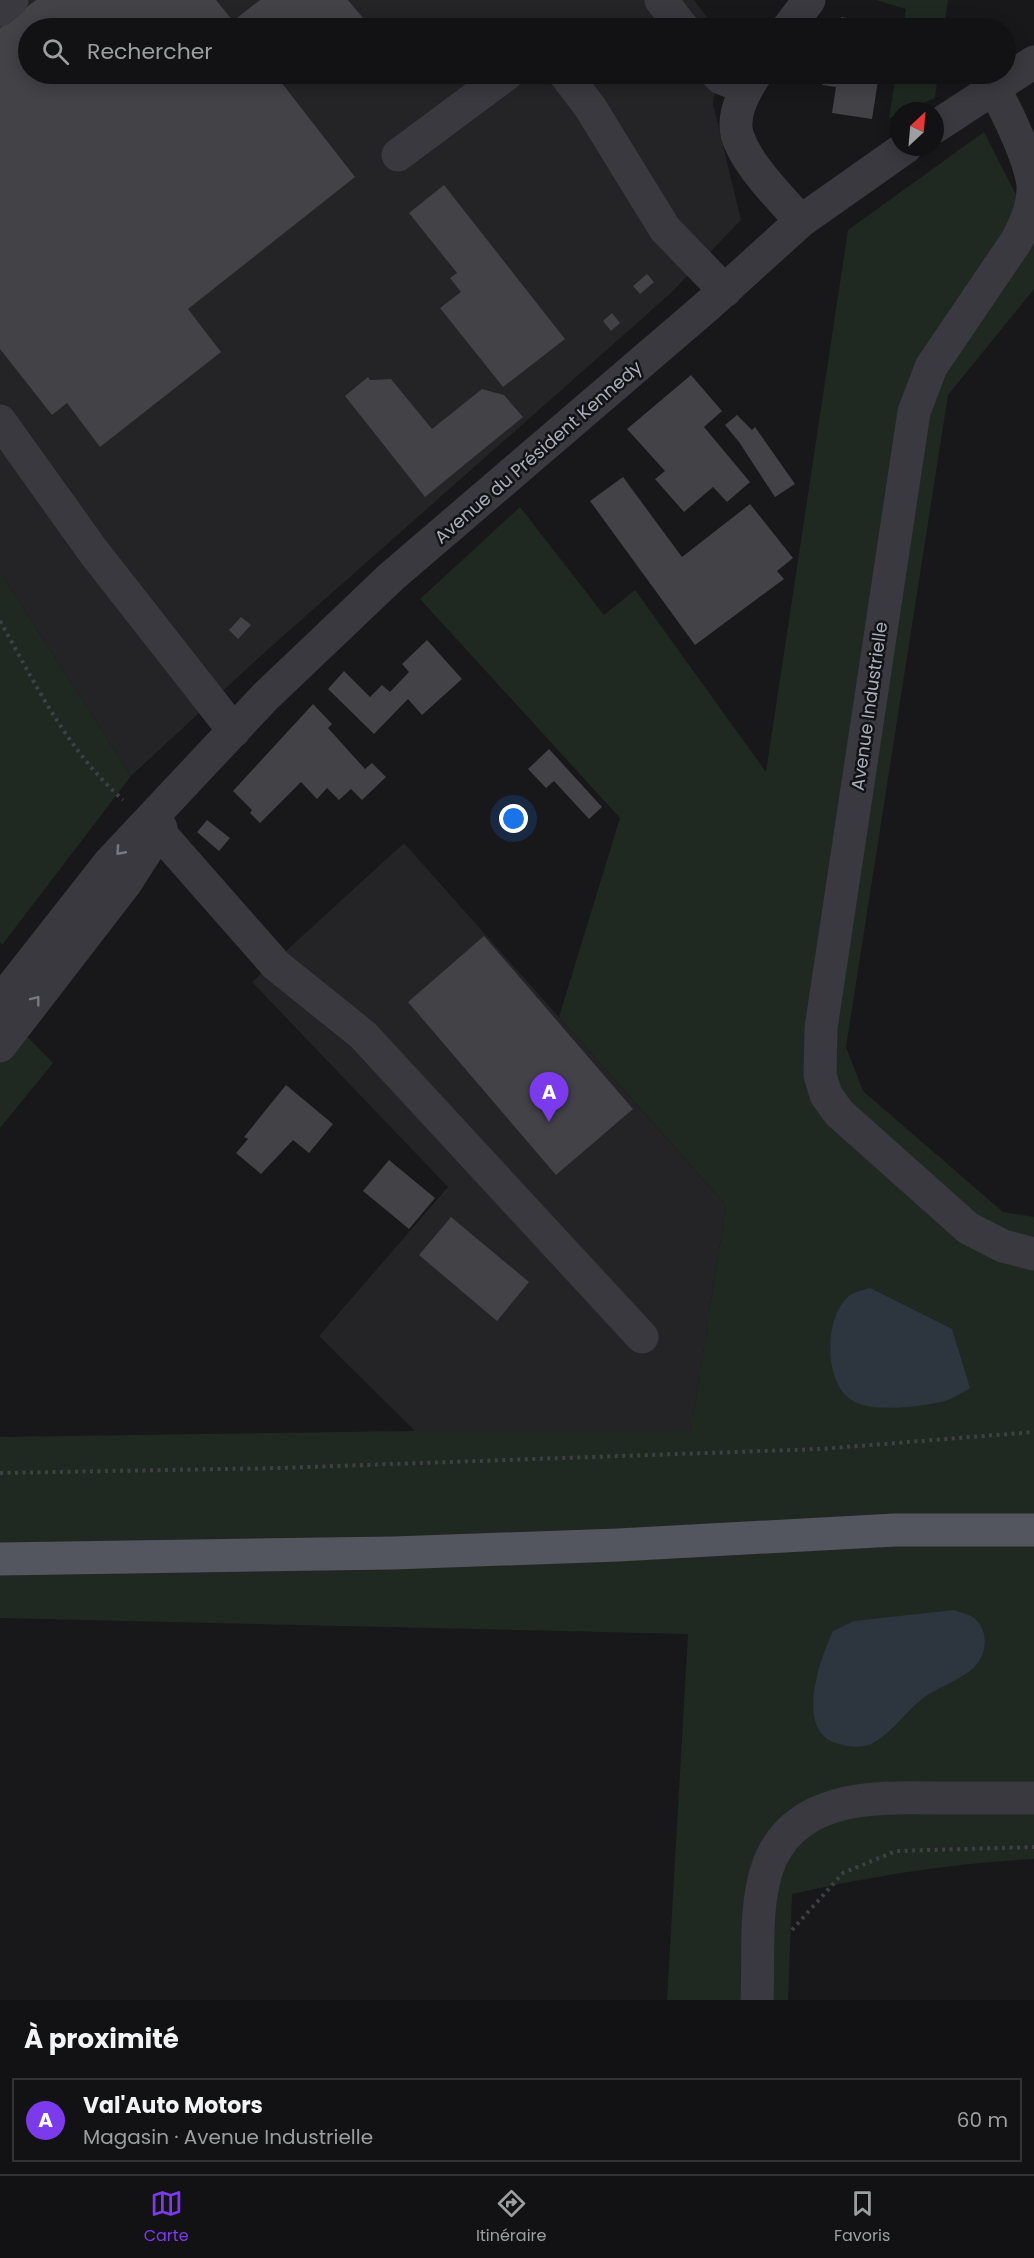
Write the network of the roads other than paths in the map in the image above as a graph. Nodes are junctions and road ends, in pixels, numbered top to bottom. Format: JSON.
{"nodes":[{"id":1,"x":12,"y":0,"type":"edge"},
{"id":2,"x":661,"y":0,"type":"edge"},
{"id":3,"x":809,"y":0,"type":"edge"},
{"id":4,"x":0,"y":10,"type":"edge"},
{"id":5,"x":674,"y":18,"type":"edge"},
{"id":6,"x":796,"y":18,"type":"edge"},
{"id":7,"x":1034,"y":62,"type":"edge"},
{"id":8,"x":1016,"y":74,"type":"edge"},
{"id":9,"x":494,"y":84,"type":"edge"},
{"id":10,"x":573,"y":84,"type":"edge"},
{"id":11,"x":750,"y":84,"type":"edge"},
{"id":12,"x":1001,"y":84,"type":"edge"},
{"id":13,"x":994,"y":89,"type":"junction"},
{"id":14,"x":944,"y":121,"type":"edge"},
{"id":15,"x":398,"y":155,"type":"dead end"},
{"id":16,"x":893,"y":156,"type":"edge"},
{"id":17,"x":801,"y":221,"type":"junction"},
{"id":18,"x":724,"y":291,"type":"junction"},
{"id":19,"x":0,"y":422,"type":"edge"},
{"id":20,"x":234,"y":731,"type":"junction"},
{"id":21,"x":153,"y":827,"type":"junction"},
{"id":22,"x":0,"y":1002,"type":"edge"},
{"id":23,"x":0,"y":1046,"type":"edge"},
{"id":24,"x":1034,"y":1254,"type":"edge"},
{"id":25,"x":642,"y":1337,"type":"dead end"},
{"id":26,"x":1034,"y":1510,"type":"edge"},
{"id":27,"x":895,"y":1530,"type":"junction"},
{"id":28,"x":1034,"y":1530,"type":"edge"},
{"id":29,"x":7,"y":1560,"type":"edge"},
{"id":30,"x":1034,"y":1798,"type":"edge"},
{"id":31,"x":757,"y":2000,"type":"edge"}],
"edges":[{"from":1,"to":4,"type":"street"},
{"from":2,"to":5,"type":"street"},
{"from":3,"to":6,"type":"street"},
{"from":7,"to":8,"type":"street"},
{"from":9,"to":15,"type":"street"},
{"from":10,"to":18,"type":"street"},
{"from":11,"to":17,"type":"street"},
{"from":12,"to":13,"type":"street"},
{"from":13,"to":14,"type":"street"},
{"from":13,"to":24,"type":"street","name":"Avenue Industrielle"},
{"from":16,"to":17,"type":"street","name":"Avenue du Président Kennedy"},
{"from":17,"to":18,"type":"street","name":"Avenue du Président Kennedy"},
{"from":18,"to":20,"type":"street","name":"Avenue du Président Kennedy"},
{"from":19,"to":20,"type":"street"},
{"from":20,"to":21,"type":"street","name":"Avenue du Président Kennedy"},
{"from":21,"to":22,"type":"street","name":"Avenue du Président Kennedy","one_way":true},
{"from":23,"to":21,"type":"street","name":"Avenue du Président Kennedy","one_way":true},
{"from":21,"to":25,"type":"street"},
{"from":26,"to":27,"type":"main road"},
{"from":27,"to":28,"type":"main road"},
{"from":27,"to":29,"type":"main road"},
{"from":30,"to":31,"type":"street"}]}
